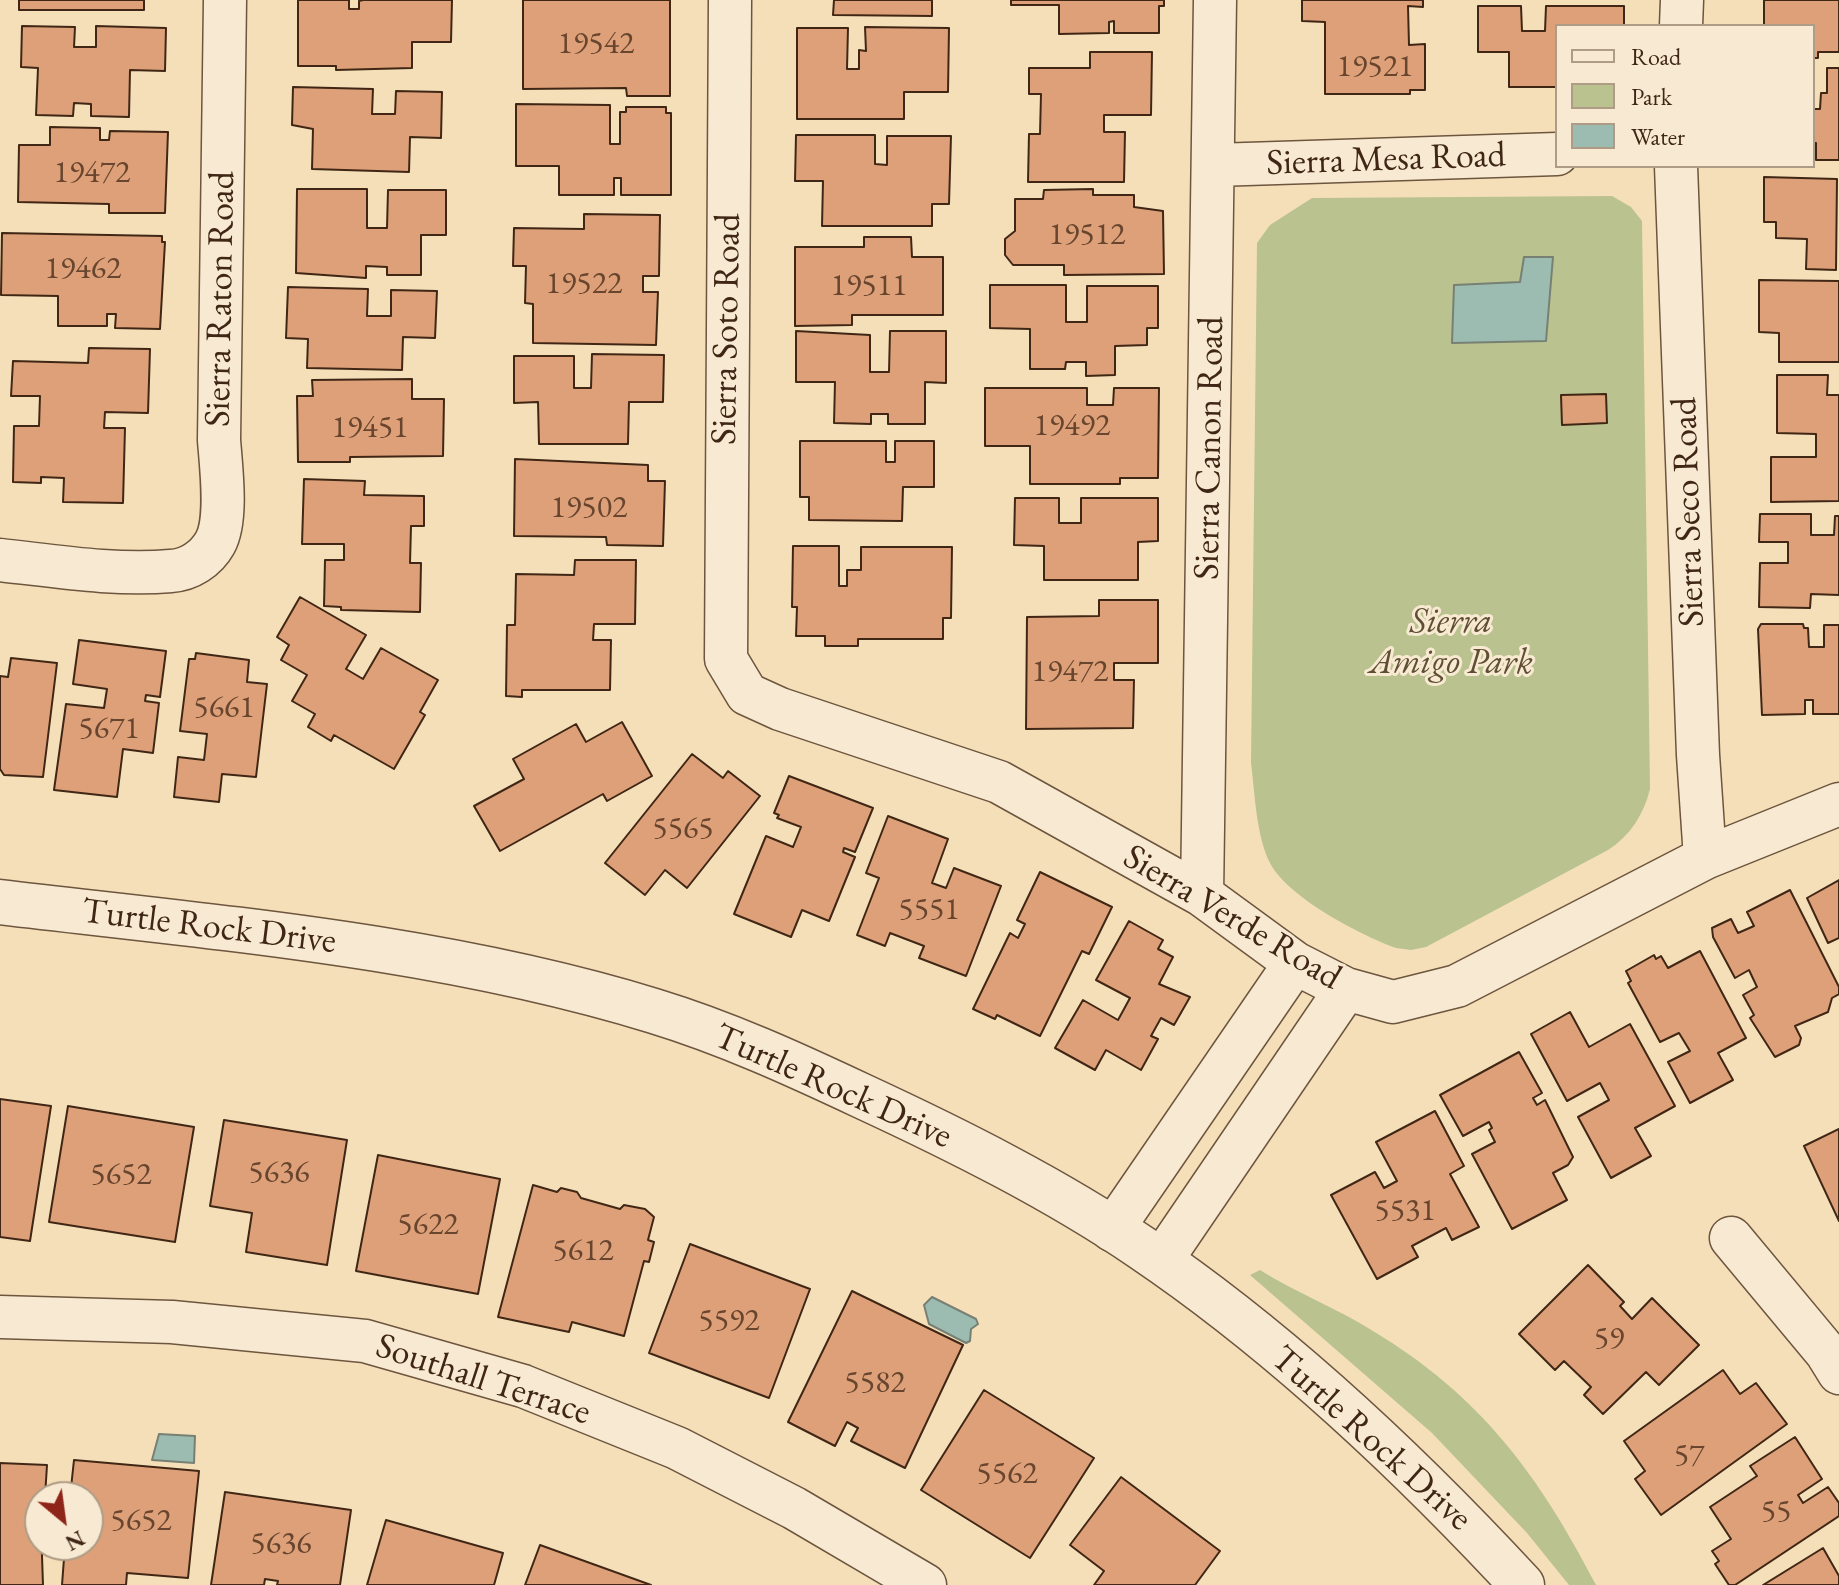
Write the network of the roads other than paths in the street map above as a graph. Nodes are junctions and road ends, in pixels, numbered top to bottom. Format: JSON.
{"nodes":[{"id":1,"x":225,"y":0,"type":"edge"},
{"id":2,"x":730,"y":0,"type":"edge"},
{"id":3,"x":1215,"y":0,"type":"edge"},
{"id":4,"x":1682,"y":0,"type":"edge"},
{"id":5,"x":1681,"y":24,"type":"edge"},
{"id":6,"x":1555,"y":154,"type":"edge"},
{"id":7,"x":1215,"y":165,"type":"junction"},
{"id":8,"x":1676,"y":168,"type":"edge"},
{"id":9,"x":0,"y":560,"type":"edge"},
{"id":10,"x":726,"y":659,"type":"joint"},
{"id":11,"x":1839,"y":804,"type":"edge"},
{"id":12,"x":1705,"y":858,"type":"junction"},
{"id":13,"x":1202,"y":895,"type":"junction"},
{"id":14,"x":0,"y":902,"type":"edge"},
{"id":15,"x":1295,"y":963,"type":"junction"},
{"id":16,"x":1346,"y":989,"type":"junction"},
{"id":17,"x":1112,"y":1230,"type":"junction"},
{"id":18,"x":1731,"y":1238,"type":"dead end"},
{"id":19,"x":1161,"y":1261,"type":"junction"},
{"id":20,"x":0,"y":1317,"type":"edge"},
{"id":21,"x":1835,"y":1356,"type":"edge"},
{"id":22,"x":925,"y":1585,"type":"edge"},
{"id":23,"x":1522,"y":1585,"type":"edge"}],
"edges":[{"from":1,"to":9,"type":"street","name":"Sierra Raton Road"},
{"from":2,"to":10,"type":"street","name":"Sierra Soto Road"},
{"from":3,"to":7,"type":"street","name":"Sierra Canon Road"},
{"from":4,"to":5,"type":"street"},
{"from":6,"to":7,"type":"street","name":"Sierra Mesa Road"},
{"from":7,"to":13,"type":"street","name":"Sierra Canon Road"},
{"from":8,"to":12,"type":"street","name":"Sierra Seco Road"},
{"from":10,"to":13,"type":"street","name":"Sierra Verde Road"},
{"from":11,"to":12,"type":"street","name":"Sierra Verde Road"},
{"from":12,"to":16,"type":"street","name":"Sierra Verde Road"},
{"from":13,"to":15,"type":"street","name":"Sierra Verde Road"},
{"from":14,"to":17,"type":"street","name":"Turtle Rock Drive"},
{"from":15,"to":16,"type":"street","name":"Sierra Verde Road"},
{"from":15,"to":17,"type":"street"},
{"from":16,"to":19,"type":"street"},
{"from":17,"to":19,"type":"street","name":"Turtle Rock Drive"},
{"from":18,"to":21,"type":"street"},
{"from":19,"to":23,"type":"street","name":"Turtle Rock Drive"},
{"from":20,"to":22,"type":"street","name":"Southall Terrace"}]}
